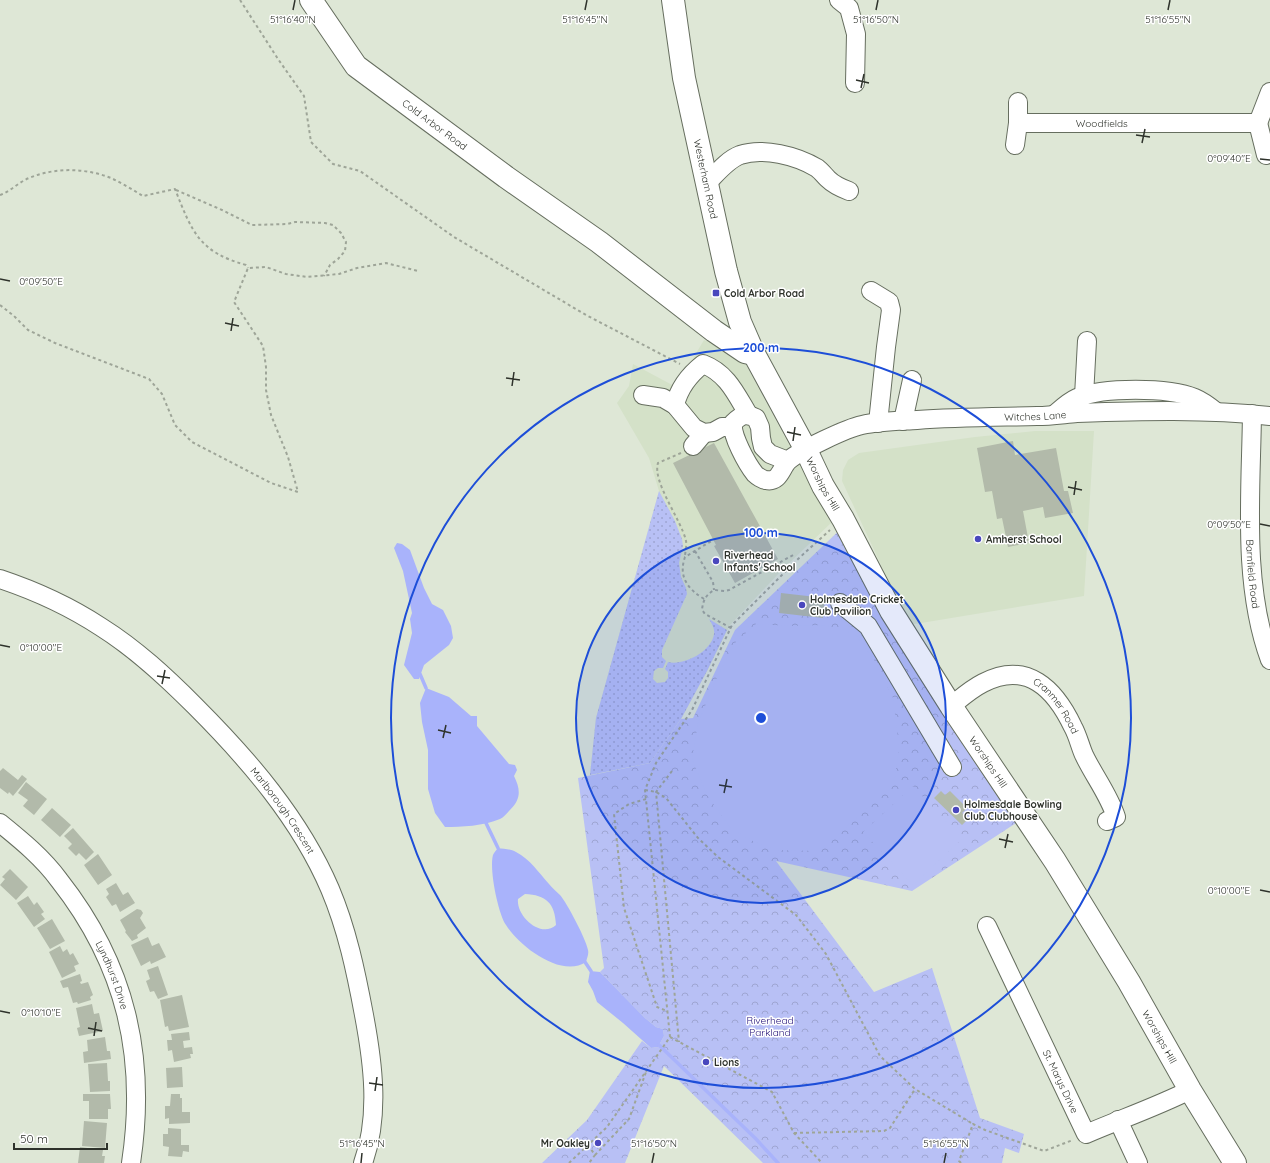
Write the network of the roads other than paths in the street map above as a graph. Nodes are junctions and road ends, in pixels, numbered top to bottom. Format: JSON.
{"nodes":[{"id":1,"x":311,"y":0,"type":"edge"},
{"id":2,"x":673,"y":0,"type":"edge"},
{"id":3,"x":839,"y":0,"type":"edge"},
{"id":4,"x":855,"y":83,"type":"dead end"},
{"id":5,"x":1270,"y":92,"type":"edge"},
{"id":6,"x":1018,"y":102,"type":"dead end"},
{"id":7,"x":1018,"y":123,"type":"junction"},
{"id":8,"x":1258,"y":123,"type":"junction"},
{"id":9,"x":1015,"y":145,"type":"dead end"},
{"id":10,"x":1266,"y":155,"type":"dead end"},
{"id":11,"x":707,"y":183,"type":"junction"},
{"id":12,"x":849,"y":191,"type":"dead end"},
{"id":13,"x":871,"y":291,"type":"dead end"},
{"id":14,"x":1087,"y":341,"type":"dead end"},
{"id":15,"x":754,"y":354,"type":"junction"},
{"id":16,"x":912,"y":380,"type":"dead end"},
{"id":17,"x":643,"y":395,"type":"dead end"},
{"id":18,"x":1084,"y":396,"type":"junction"},
{"id":19,"x":675,"y":405,"type":"junction"},
{"id":20,"x":1215,"y":411,"type":"junction"},
{"id":21,"x":748,"y":414,"type":"junction"},
{"id":22,"x":1252,"y":414,"type":"junction"},
{"id":23,"x":1054,"y":415,"type":"junction"},
{"id":24,"x":1270,"y":416,"type":"edge"},
{"id":25,"x":903,"y":421,"type":"junction"},
{"id":26,"x":878,"y":423,"type":"junction"},
{"id":27,"x":732,"y":427,"type":"junction"},
{"id":28,"x":797,"y":455,"type":"junction"},
{"id":29,"x":0,"y":579,"type":"edge"},
{"id":30,"x":840,"y":603,"type":"dead end"},
{"id":31,"x":891,"y":611,"type":"junction"},
{"id":32,"x":868,"y":626,"type":"junction"},
{"id":33,"x":1270,"y":660,"type":"edge"},
{"id":34,"x":951,"y":706,"type":"junction"},
{"id":35,"x":952,"y":767,"type":"dead end"},
{"id":36,"x":1115,"y":816,"type":"dead end"},
{"id":37,"x":0,"y":823,"type":"edge"},
{"id":38,"x":987,"y":926,"type":"dead end"},
{"id":39,"x":1190,"y":1090,"type":"junction"},
{"id":40,"x":1118,"y":1120,"type":"junction"},
{"id":41,"x":131,"y":1163,"type":"edge"},
{"id":42,"x":364,"y":1163,"type":"edge"},
{"id":43,"x":1138,"y":1163,"type":"edge"},
{"id":44,"x":1235,"y":1163,"type":"edge"}],
"edges":[{"from":1,"to":15,"type":"main road","name":"Cold Arbor Road"},
{"from":2,"to":11,"type":"main road","name":"Westerham Road"},
{"from":3,"to":4,"type":"street"},
{"from":5,"to":8,"type":"street"},
{"from":6,"to":7,"type":"street"},
{"from":7,"to":8,"type":"street","name":"Woodfields"},
{"from":7,"to":9,"type":"street"},
{"from":8,"to":10,"type":"street"},
{"from":11,"to":12,"type":"street"},
{"from":11,"to":15,"type":"main road","name":"Westerham Road"},
{"from":13,"to":26,"type":"street"},
{"from":14,"to":18,"type":"street"},
{"from":15,"to":28,"type":"main road","name":"Worships Hill"},
{"from":16,"to":25,"type":"street"},
{"from":17,"to":19,"type":"street"},
{"from":18,"to":20,"type":"street"},
{"from":18,"to":23,"type":"street"},
{"from":19,"to":21,"type":"street"},
{"from":19,"to":27,"type":"street"},
{"from":20,"to":22,"type":"street","name":"Witches Lane"},
{"from":20,"to":23,"type":"street","name":"Witches Lane"},
{"from":21,"to":27,"type":"street"},
{"from":21,"to":28,"type":"street"},
{"from":22,"to":24,"type":"street","name":"Witches Lane"},
{"from":22,"to":33,"type":"street","name":"Barnfield Road"},
{"from":23,"to":25,"type":"street","name":"Witches Lane"},
{"from":25,"to":26,"type":"street","name":"Witches Lane"},
{"from":26,"to":28,"type":"street","name":"Witches Lane"},
{"from":27,"to":28,"type":"street"},
{"from":28,"to":31,"type":"main road","name":"Worships Hill"},
{"from":29,"to":42,"type":"street","name":"Marlborough Crescent"},
{"from":30,"to":32,"type":"street"},
{"from":31,"to":32,"type":"street"},
{"from":31,"to":34,"type":"main road","name":"Worships Hill"},
{"from":32,"to":35,"type":"street"},
{"from":34,"to":36,"type":"street","name":"Cranmer Road"},
{"from":34,"to":39,"type":"main road","name":"Worships Hill"},
{"from":37,"to":41,"type":"street","name":"Lyndhurst Drive"},
{"from":38,"to":40,"type":"street","name":"St. Marys Drive"},
{"from":39,"to":40,"type":"street"},
{"from":39,"to":44,"type":"main road","name":"Worships Hill"},
{"from":40,"to":43,"type":"street"}]}
